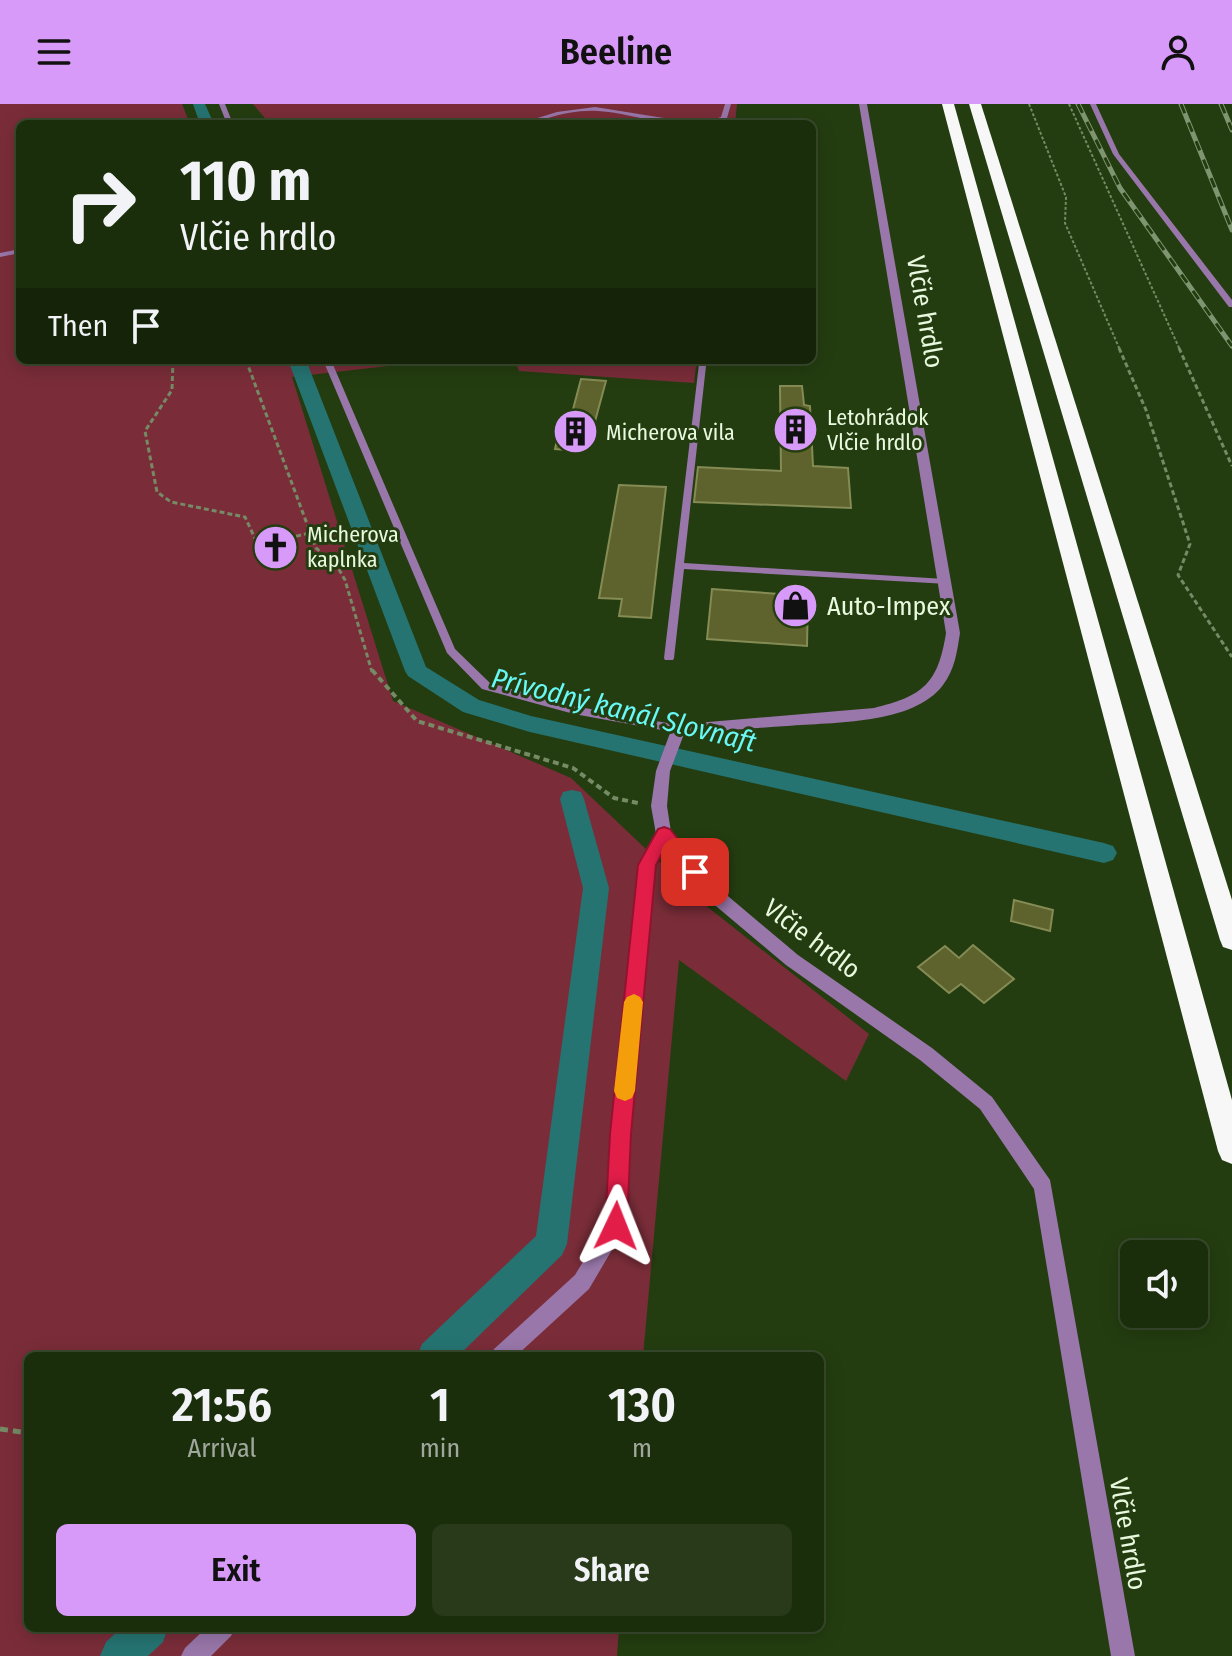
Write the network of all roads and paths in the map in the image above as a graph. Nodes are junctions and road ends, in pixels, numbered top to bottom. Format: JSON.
{"nodes":[{"id":1,"x":728,"y":104,"type":"edge"},
{"id":2,"x":863,"y":104,"type":"edge"},
{"id":3,"x":948,"y":104,"type":"edge"},
{"id":4,"x":975,"y":104,"type":"edge"},
{"id":5,"x":1029,"y":104,"type":"edge"},
{"id":6,"x":1069,"y":104,"type":"edge"},
{"id":7,"x":1093,"y":104,"type":"edge"},
{"id":8,"x":541,"y":120,"type":"edge"},
{"id":9,"x":659,"y":120,"type":"edge"},
{"id":10,"x":719,"y":120,"type":"edge"},
{"id":11,"x":1232,"y":305,"type":"edge"},
{"id":12,"x":173,"y":364,"type":"edge"},
{"id":13,"x":247,"y":364,"type":"edge"},
{"id":14,"x":329,"y":364,"type":"edge"},
{"id":15,"x":702,"y":366,"type":"dead end"},
{"id":16,"x":1232,"y":466,"type":"edge"},
{"id":17,"x":310,"y":533,"type":"junction"},
{"id":18,"x":680,"y":566,"type":"junction"},
{"id":19,"x":945,"y":582,"type":"junction"},
{"id":20,"x":1232,"y":657,"type":"edge"},
{"id":21,"x":669,"y":658,"type":"dead end"},
{"id":22,"x":676,"y":735,"type":"junction"},
{"id":23,"x":659,"y":806,"type":"junction"},
{"id":24,"x":664,"y":834,"type":"junction"},
{"id":25,"x":1232,"y":940,"type":"edge"},
{"id":26,"x":1232,"y":1151,"type":"edge"},
{"id":27,"x":505,"y":1352,"type":"edge"},
{"id":28,"x":0,"y":1429,"type":"edge"},
{"id":29,"x":24,"y":1432,"type":"edge"},
{"id":30,"x":219,"y":1632,"type":"edge"},
{"id":31,"x":193,"y":1656,"type":"edge"},
{"id":32,"x":1123,"y":1656,"type":"edge"}],
"edges":[{"from":1,"to":10,"type":"lane"},
{"from":2,"to":19,"type":"street","name":"Vlčie hrdlo"},
{"from":3,"to":26,"type":"highway"},
{"from":4,"to":25,"type":"highway"},
{"from":5,"to":20,"type":"path"},
{"from":6,"to":16,"type":"path"},
{"from":7,"to":11,"type":"lane"},
{"from":8,"to":9,"type":"lane"},
{"from":12,"to":17,"type":"path"},
{"from":13,"to":17,"type":"path"},
{"from":14,"to":22,"type":"lane"},
{"from":15,"to":18,"type":"lane"},
{"from":17,"to":23,"type":"path"},
{"from":18,"to":19,"type":"lane"},
{"from":18,"to":21,"type":"lane"},
{"from":19,"to":22,"type":"street","name":"Vlčie hrdlo"},
{"from":22,"to":23,"type":"street","name":"Vlčie hrdlo"},
{"from":23,"to":24,"type":"street","name":"Vlčie hrdlo"},
{"from":24,"to":27,"type":"street"},
{"from":24,"to":32,"type":"street","name":"Vlčie hrdlo"},
{"from":28,"to":29,"type":"path"},
{"from":30,"to":31,"type":"street"}]}
